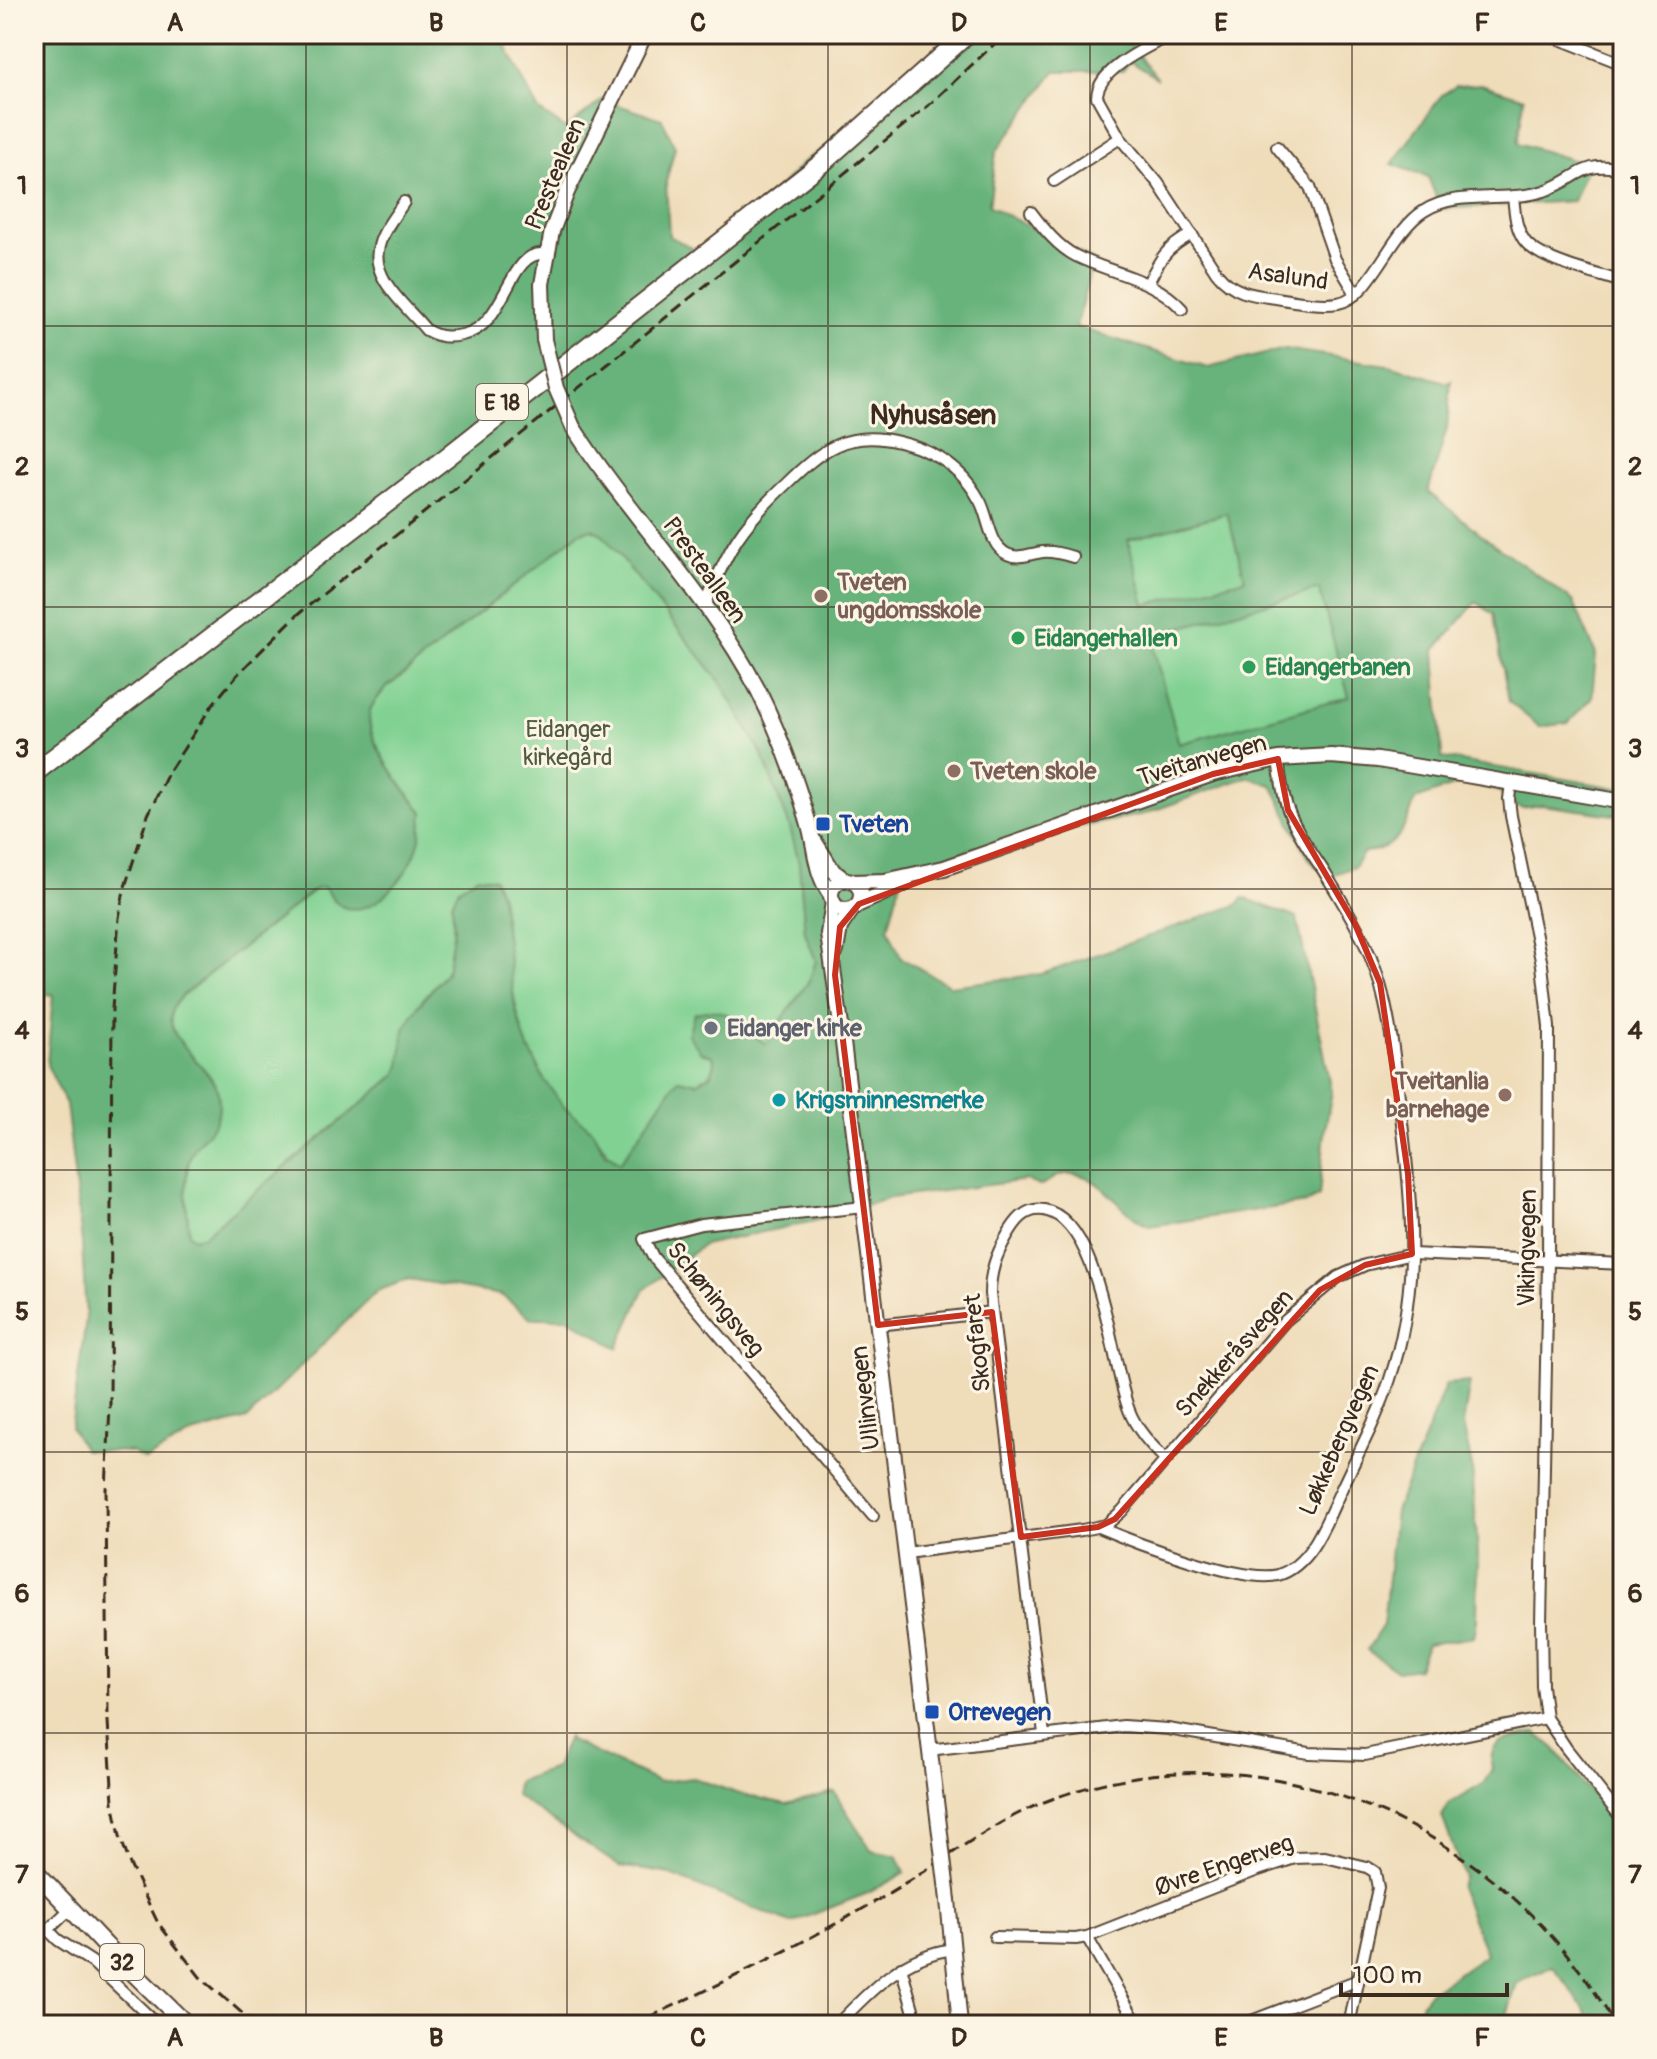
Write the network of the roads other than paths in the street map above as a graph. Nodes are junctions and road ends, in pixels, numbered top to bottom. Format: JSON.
{"nodes":[{"id":1,"x":645,"y":34,"type":"edge"},
{"id":2,"x":953,"y":34,"type":"edge"},
{"id":3,"x":967,"y":34,"type":"edge"},
{"id":4,"x":1172,"y":34,"type":"edge"},
{"id":5,"x":1547,"y":34,"type":"edge"},
{"id":6,"x":1623,"y":64,"type":"edge"},
{"id":7,"x":1120,"y":138,"type":"junction"},
{"id":8,"x":1277,"y":147,"type":"dead end"},
{"id":9,"x":1623,"y":169,"type":"edge"},
{"id":10,"x":1054,"y":181,"type":"dead end"},
{"id":11,"x":1513,"y":197,"type":"junction"},
{"id":12,"x":404,"y":202,"type":"dead end"},
{"id":13,"x":1031,"y":212,"type":"dead end"},
{"id":14,"x":1192,"y":234,"type":"junction"},
{"id":15,"x":546,"y":254,"type":"junction"},
{"id":16,"x":1623,"y":282,"type":"edge"},
{"id":17,"x":1148,"y":283,"type":"junction"},
{"id":18,"x":1356,"y":294,"type":"junction"},
{"id":19,"x":1182,"y":309,"type":"dead end"},
{"id":20,"x":544,"y":340,"type":"joint"},
{"id":21,"x":1073,"y":557,"type":"dead end"},
{"id":22,"x":706,"y":604,"type":"junction"},
{"id":23,"x":1278,"y":759,"type":"junction"},
{"id":24,"x":34,"y":762,"type":"edge"},
{"id":25,"x":34,"y":773,"type":"edge"},
{"id":26,"x":1511,"y":783,"type":"junction"},
{"id":27,"x":1623,"y":802,"type":"edge"},
{"id":28,"x":813,"y":838,"type":"junction"},
{"id":29,"x":944,"y":868,"type":"junction"},
{"id":30,"x":849,"y":881,"type":"junction"},
{"id":31,"x":832,"y":898,"type":"junction"},
{"id":32,"x":856,"y":906,"type":"junction"},
{"id":33,"x":835,"y":975,"type":"junction"},
{"id":34,"x":34,"y":1022,"type":"edge"},
{"id":35,"x":36,"y":1042,"type":"dead end"},
{"id":36,"x":864,"y":1207,"type":"junction"},
{"id":37,"x":1412,"y":1254,"type":"junction"},
{"id":38,"x":1548,"y":1260,"type":"junction"},
{"id":39,"x":1623,"y":1264,"type":"edge"},
{"id":40,"x":992,"y":1312,"type":"junction"},
{"id":41,"x":878,"y":1325,"type":"junction"},
{"id":42,"x":1165,"y":1459,"type":"junction"},
{"id":43,"x":873,"y":1516,"type":"dead end"},
{"id":44,"x":1098,"y":1527,"type":"junction"},
{"id":45,"x":1021,"y":1537,"type":"junction"},
{"id":46,"x":906,"y":1553,"type":"junction"},
{"id":47,"x":1546,"y":1718,"type":"junction"},
{"id":48,"x":1044,"y":1734,"type":"junction"},
{"id":49,"x":929,"y":1750,"type":"junction"},
{"id":50,"x":1623,"y":1820,"type":"edge"},
{"id":51,"x":34,"y":1870,"type":"edge"},
{"id":52,"x":70,"y":1909,"type":"junction"},
{"id":53,"x":995,"y":1937,"type":"dead end"},
{"id":54,"x":1087,"y":1937,"type":"junction"},
{"id":55,"x":954,"y":1949,"type":"junction"},
{"id":56,"x":901,"y":1967,"type":"junction"},
{"id":57,"x":1358,"y":1980,"type":"junction"},
{"id":58,"x":158,"y":2025,"type":"edge"},
{"id":59,"x":187,"y":2025,"type":"edge"},
{"id":60,"x":837,"y":2025,"type":"edge"},
{"id":61,"x":914,"y":2025,"type":"edge"},
{"id":62,"x":960,"y":2025,"type":"edge"},
{"id":63,"x":1138,"y":2025,"type":"edge"},
{"id":64,"x":1241,"y":2025,"type":"edge"},
{"id":65,"x":1349,"y":2025,"type":"edge"}],
"edges":[{"from":1,"to":15,"type":"main road","name":"Prestealeen"},
{"from":2,"to":24,"type":"highway","number":"E 18"},
{"from":3,"to":25,"type":"highway","number":"E 18"},
{"from":4,"to":7,"type":"street","name":"Asalund"},
{"from":5,"to":6,"type":"street"},
{"from":7,"to":10,"type":"street"},
{"from":7,"to":14,"type":"street","name":"Asalund"},
{"from":8,"to":18,"type":"street"},
{"from":9,"to":11,"type":"street","name":"Asalund"},
{"from":11,"to":16,"type":"street"},
{"from":11,"to":18,"type":"street","name":"Asalund"},
{"from":12,"to":15,"type":"street"},
{"from":13,"to":17,"type":"street"},
{"from":14,"to":17,"type":"street"},
{"from":14,"to":18,"type":"street","name":"Asalund"},
{"from":15,"to":20,"type":"main road","name":"Prestealeen"},
{"from":17,"to":19,"type":"street"},
{"from":20,"to":22,"type":"main road","name":"Prestealleen","bridge":true},
{"from":21,"to":22,"type":"street"},
{"from":22,"to":28,"type":"main road","name":"Prestealleen"},
{"from":23,"to":26,"type":"main road","name":"Tveitanvegen"},
{"from":23,"to":29,"type":"main road","name":"Tveitanvegen"},
{"from":23,"to":37,"type":"street","name":"Løkkebergvegen"},
{"from":26,"to":27,"type":"main road","name":"Tveitanvegen"},
{"from":26,"to":38,"type":"street","name":"Vikingvegen"},
{"from":28,"to":30,"type":"main road","name":"Prestealleen"},
{"from":28,"to":31,"type":"main road","name":"Prestealleen"},
{"from":29,"to":30,"type":"main road","name":"Tveitanvegen"},
{"from":29,"to":32,"type":"main road","name":"Tveitanvegen"},
{"from":30,"to":31,"type":"main road"},
{"from":30,"to":32,"type":"main road"},
{"from":31,"to":32,"type":"main road"},
{"from":31,"to":33,"type":"main road","name":"Ullinvegen"},
{"from":32,"to":33,"type":"main road","name":"Ullinvegen"},
{"from":33,"to":36,"type":"main road","name":"Ullinvegen"},
{"from":34,"to":35,"type":"street"},
{"from":36,"to":41,"type":"main road","name":"Ullinvegen"},
{"from":36,"to":43,"type":"street","name":"Schøningsveg"},
{"from":37,"to":38,"type":"street","name":"Snekkeråsvegen"},
{"from":37,"to":42,"type":"street","name":"Snekkeråsvegen"},
{"from":37,"to":44,"type":"street","name":"Løkkebergvegen"},
{"from":38,"to":39,"type":"street","name":"Snekkeråsvegen"},
{"from":38,"to":47,"type":"street","name":"Vikingvegen"},
{"from":40,"to":41,"type":"street"},
{"from":40,"to":42,"type":"street","name":"Skogfaret"},
{"from":40,"to":45,"type":"street","name":"Skogfaret"},
{"from":41,"to":46,"type":"main road","name":"Ullinvegen"},
{"from":42,"to":44,"type":"street","name":"Snekkeråsvegen"},
{"from":44,"to":45,"type":"street"},
{"from":45,"to":46,"type":"street"},
{"from":45,"to":48,"type":"street","name":"Skogfaret"},
{"from":46,"to":49,"type":"main road","name":"Ullinvegen"},
{"from":47,"to":48,"type":"street"},
{"from":47,"to":50,"type":"street"},
{"from":48,"to":49,"type":"street"},
{"from":49,"to":55,"type":"main road","name":"Ullinvegen","bridge":true},
{"from":51,"to":52,"type":"main road","number":"32"},
{"from":52,"to":58,"type":"street"},
{"from":52,"to":59,"type":"main road","number":"32"},
{"from":53,"to":54,"type":"street"},
{"from":54,"to":57,"type":"street","name":"Øvre Engerveg"},
{"from":54,"to":63,"type":"street"},
{"from":55,"to":56,"type":"street"},
{"from":55,"to":62,"type":"main road"},
{"from":56,"to":60,"type":"street"},
{"from":56,"to":61,"type":"street"},
{"from":57,"to":64,"type":"street"},
{"from":57,"to":65,"type":"street"}]}
